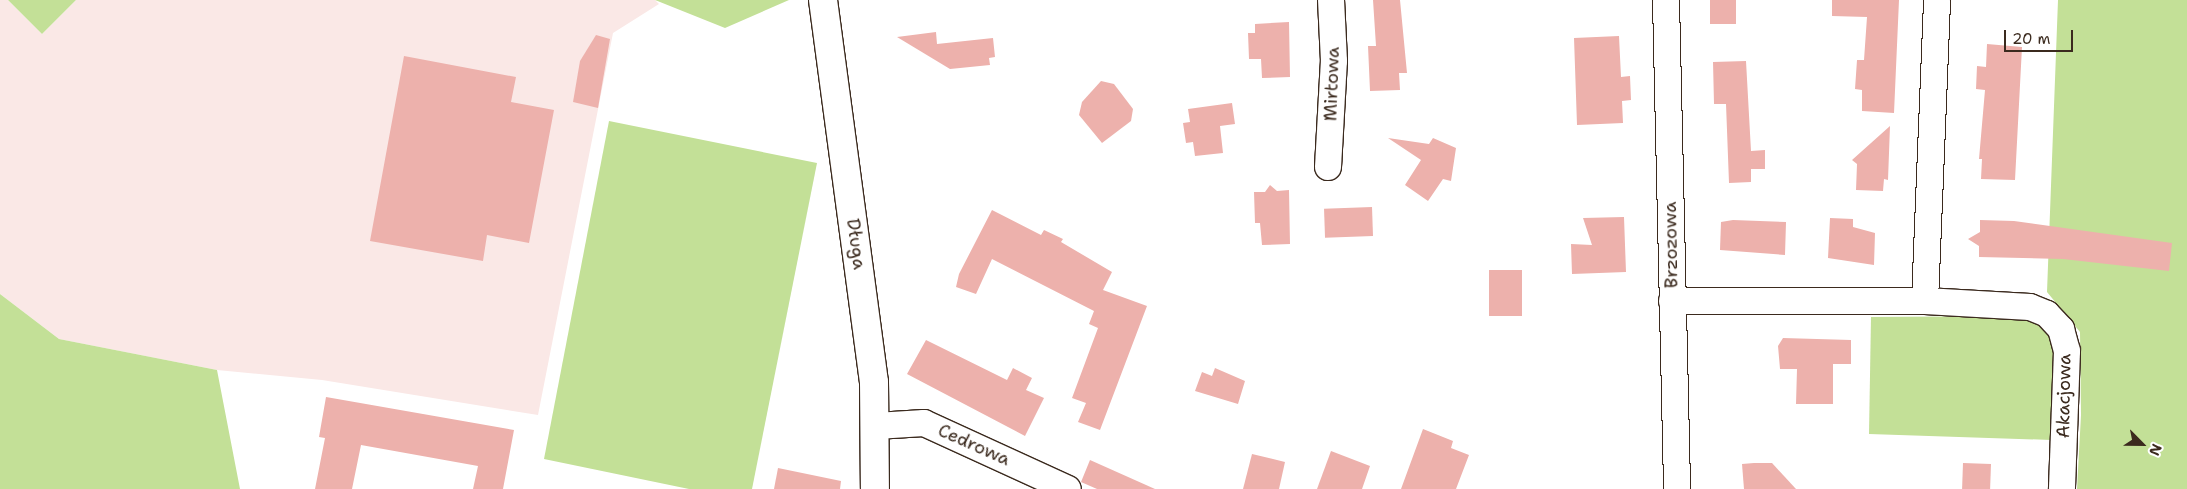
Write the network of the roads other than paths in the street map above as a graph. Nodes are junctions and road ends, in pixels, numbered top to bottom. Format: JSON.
{"nodes":[{"id":1,"x":823,"y":0,"type":"edge"},
{"id":2,"x":1331,"y":0,"type":"edge"},
{"id":3,"x":1666,"y":0,"type":"edge"},
{"id":4,"x":1937,"y":0,"type":"edge"},
{"id":5,"x":1328,"y":167,"type":"dead end"},
{"id":6,"x":1672,"y":301,"type":"junction"},
{"id":7,"x":1925,"y":302,"type":"junction"},
{"id":8,"x":876,"y":426,"type":"junction"},
{"id":9,"x":875,"y":489,"type":"edge"},
{"id":10,"x":1068,"y":489,"type":"edge"},
{"id":11,"x":1677,"y":489,"type":"edge"},
{"id":12,"x":2062,"y":489,"type":"edge"}],
"edges":[{"from":1,"to":8,"type":"street","name":"Długa"},
{"from":2,"to":5,"type":"street","name":"Mirtowa"},
{"from":3,"to":6,"type":"street","name":"Brzozowa"},
{"from":4,"to":7,"type":"street"},
{"from":6,"to":7,"type":"street","name":"Akacjowa"},
{"from":6,"to":11,"type":"street","name":"Brzozowa"},
{"from":7,"to":12,"type":"street","name":"Akacjowa"},
{"from":8,"to":9,"type":"street","name":"Długa"},
{"from":8,"to":10,"type":"street","name":"Cedrowa"}]}
